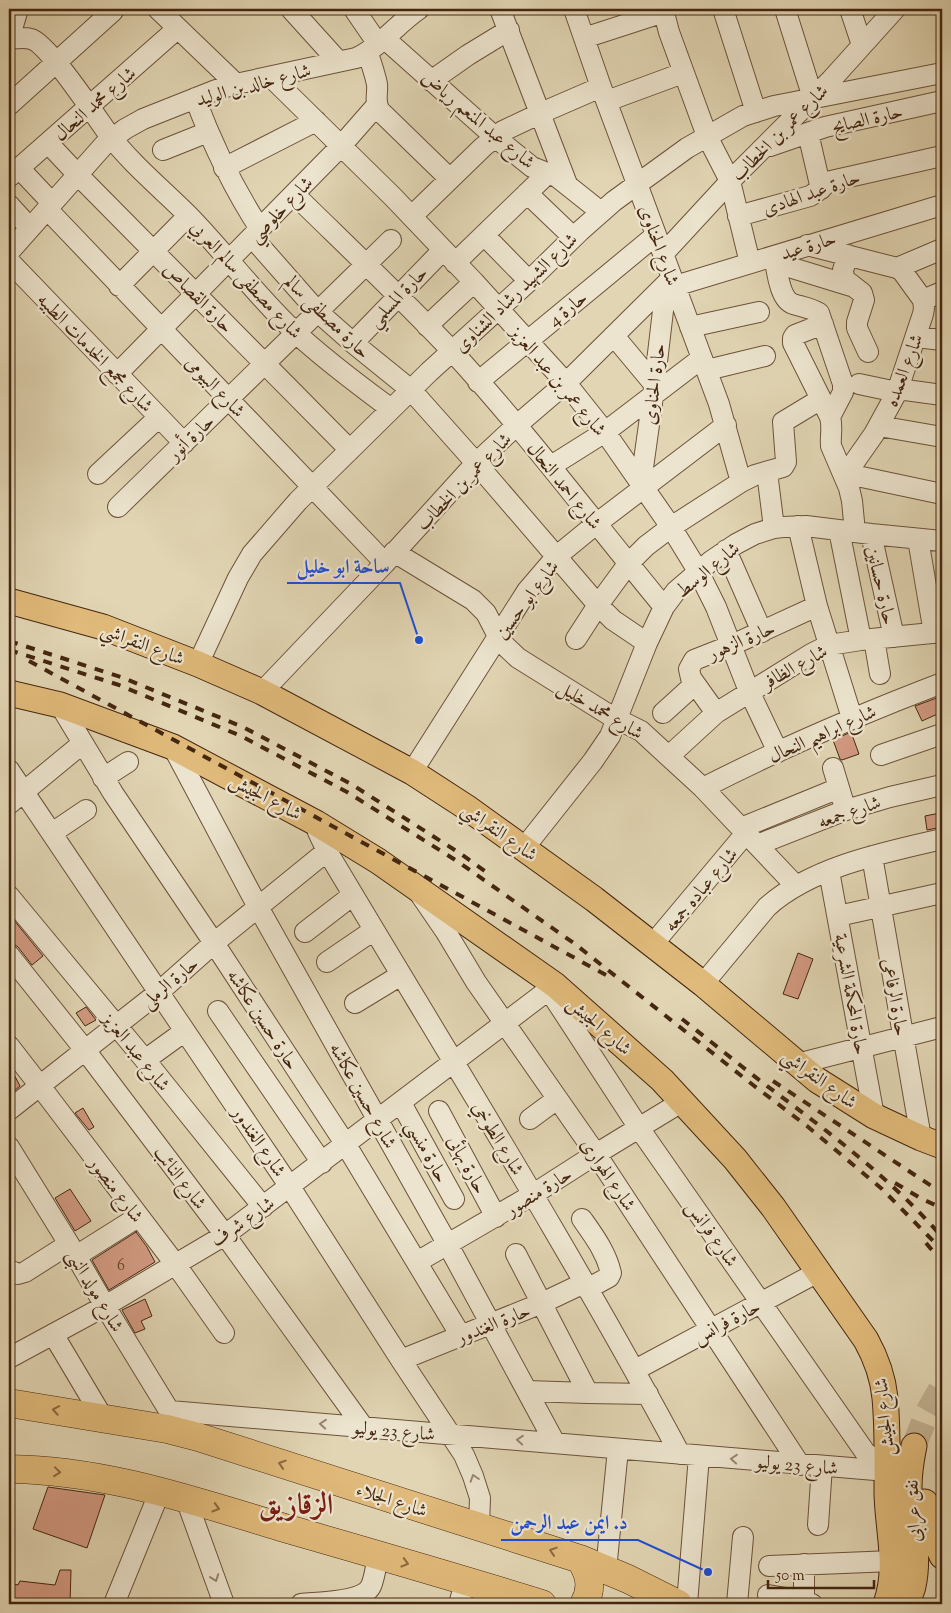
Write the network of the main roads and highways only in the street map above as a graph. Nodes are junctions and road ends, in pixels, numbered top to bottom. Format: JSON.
{"nodes":[{"id":1,"x":9,"y":601,"type":"edge"},
{"id":2,"x":9,"y":693,"type":"edge"},
{"id":3,"x":931,"y":1142,"type":"edge"},
{"id":4,"x":12,"y":1399,"type":"edge"},
{"id":5,"x":9,"y":1469,"type":"edge"},
{"id":6,"x":942,"y":1556,"type":"edge"},
{"id":7,"x":580,"y":1560,"type":"junction"},
{"id":8,"x":617,"y":1575,"type":"junction"},
{"id":9,"x":463,"y":1592,"type":"edge"},
{"id":10,"x":533,"y":1603,"type":"edge"},
{"id":11,"x":584,"y":1604,"type":"edge"},
{"id":12,"x":597,"y":1604,"type":"edge"},
{"id":13,"x":678,"y":1604,"type":"edge"},
{"id":14,"x":886,"y":1604,"type":"edge"},
{"id":15,"x":905,"y":1604,"type":"edge"}],
"edges":[{"from":1,"to":3,"type":"main road","name":"شارع النقراشي"},
{"from":2,"to":14,"type":"main road","name":"شارع الجيش"},
{"from":7,"to":4,"type":"highway","name":"شارع الجلاء","one_way":true},
{"from":5,"to":9,"type":"highway","one_way":true},
{"from":6,"to":15,"type":"main road","name":"نفق عرابى"},
{"from":7,"to":8,"type":"highway","name":"شارع الجلاء"},
{"from":7,"to":11,"type":"highway"},
{"from":8,"to":12,"type":"highway"},
{"from":8,"to":13,"type":"highway","name":"شارع الجلاء"},
{"from":9,"to":10,"type":"highway"}]}
